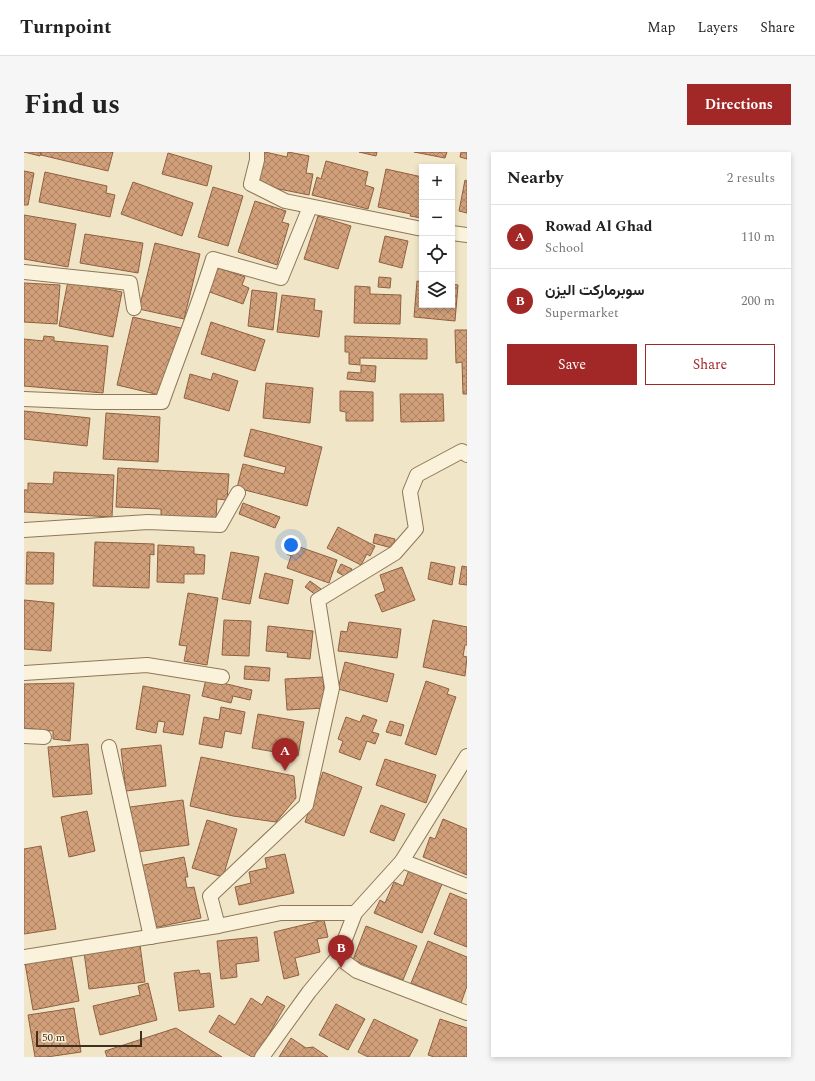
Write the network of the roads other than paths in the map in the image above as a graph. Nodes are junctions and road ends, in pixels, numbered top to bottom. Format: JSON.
{"nodes":[{"id":1,"x":257,"y":152,"type":"edge"},
{"id":2,"x":310,"y":207,"type":"junction"},
{"id":3,"x":419,"y":228,"type":"edge"},
{"id":4,"x":455,"y":233,"type":"edge"},
{"id":5,"x":467,"y":235,"type":"edge"},
{"id":6,"x":24,"y":272,"type":"edge"},
{"id":7,"x":134,"y":308,"type":"dead end"},
{"id":8,"x":24,"y":399,"type":"edge"},
{"id":9,"x":467,"y":455,"type":"edge"},
{"id":10,"x":238,"y":493,"type":"dead end"},
{"id":11,"x":24,"y":530,"type":"edge"},
{"id":12,"x":24,"y":673,"type":"edge"},
{"id":13,"x":222,"y":677,"type":"dead end"},
{"id":14,"x":24,"y":736,"type":"edge"},
{"id":15,"x":44,"y":737,"type":"dead end"},
{"id":16,"x":109,"y":747,"type":"dead end"},
{"id":17,"x":467,"y":756,"type":"edge"},
{"id":18,"x":402,"y":861,"type":"junction"},
{"id":19,"x":467,"y":886,"type":"edge"},
{"id":20,"x":356,"y":913,"type":"junction"},
{"id":21,"x":218,"y":926,"type":"junction"},
{"id":22,"x":151,"y":937,"type":"junction"},
{"id":23,"x":338,"y":956,"type":"junction"},
{"id":24,"x":24,"y":957,"type":"edge"},
{"id":25,"x":467,"y":1013,"type":"edge"},
{"id":26,"x":262,"y":1057,"type":"edge"}],
"edges":[{"from":1,"to":2,"type":"street"},
{"from":2,"to":3,"type":"street"},
{"from":2,"to":8,"type":"street"},
{"from":4,"to":5,"type":"street"},
{"from":6,"to":7,"type":"street"},
{"from":9,"to":21,"type":"street"},
{"from":10,"to":11,"type":"street"},
{"from":12,"to":13,"type":"street"},
{"from":14,"to":15,"type":"street"},
{"from":16,"to":22,"type":"street"},
{"from":17,"to":18,"type":"street"},
{"from":18,"to":19,"type":"street"},
{"from":18,"to":20,"type":"street"},
{"from":20,"to":21,"type":"street"},
{"from":20,"to":23,"type":"street"},
{"from":21,"to":22,"type":"street"},
{"from":22,"to":24,"type":"street"},
{"from":23,"to":25,"type":"street"},
{"from":23,"to":26,"type":"street"}]}
